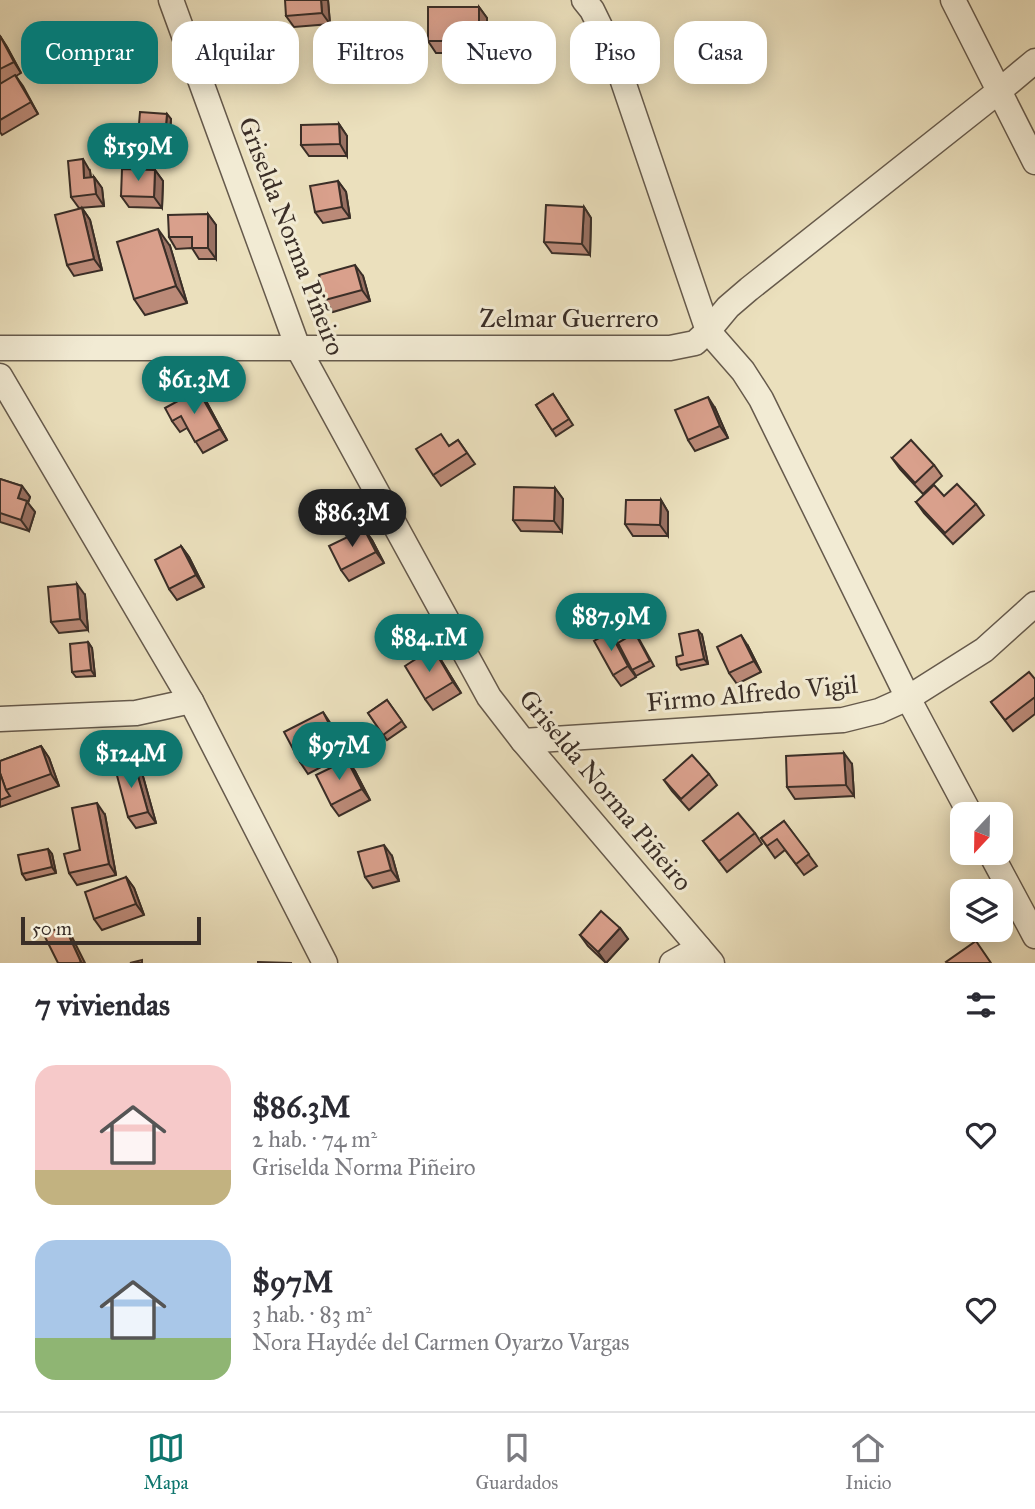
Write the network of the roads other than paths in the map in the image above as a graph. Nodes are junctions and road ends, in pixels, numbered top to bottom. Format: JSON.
{"nodes":[{"id":1,"x":171,"y":0,"type":"edge"},
{"id":2,"x":584,"y":0,"type":"edge"},
{"id":3,"x":953,"y":0,"type":"edge"},
{"id":4,"x":1035,"y":61,"type":"edge"},
{"id":5,"x":999,"y":91,"type":"junction"},
{"id":6,"x":1035,"y":162,"type":"edge"},
{"id":7,"x":708,"y":331,"type":"junction"},
{"id":8,"x":0,"y":348,"type":"edge"},
{"id":9,"x":298,"y":348,"type":"junction"},
{"id":10,"x":0,"y":376,"type":"edge"},
{"id":11,"x":1035,"y":604,"type":"edge"},
{"id":12,"x":908,"y":698,"type":"junction"},
{"id":13,"x":191,"y":701,"type":"junction"},
{"id":14,"x":0,"y":719,"type":"edge"},
{"id":15,"x":523,"y":740,"type":"junction"},
{"id":16,"x":964,"y":802,"type":"edge"},
{"id":17,"x":997,"y":865,"type":"edge"},
{"id":18,"x":1035,"y":936,"type":"edge"},
{"id":19,"x":705,"y":955,"type":"edge"},
{"id":20,"x":325,"y":963,"type":"edge"},
{"id":21,"x":672,"y":963,"type":"edge"}],
"edges":[{"from":1,"to":9,"type":"street","name":"Griselda Norma Piñeiro"},
{"from":2,"to":7,"type":"street"},
{"from":3,"to":5,"type":"street"},
{"from":4,"to":5,"type":"street","name":"Zelmar Guerrero"},
{"from":5,"to":6,"type":"street"},
{"from":5,"to":7,"type":"street","name":"Zelmar Guerrero"},
{"from":7,"to":9,"type":"street","name":"Zelmar Guerrero"},
{"from":7,"to":12,"type":"street"},
{"from":8,"to":9,"type":"street","name":"Zelmar Guerrero"},
{"from":9,"to":15,"type":"street","name":"Griselda Norma Piñeiro"},
{"from":10,"to":13,"type":"street"},
{"from":11,"to":12,"type":"street","name":"Firmo Alfredo Vigil"},
{"from":12,"to":15,"type":"street","name":"Firmo Alfredo Vigil"},
{"from":12,"to":16,"type":"street"},
{"from":13,"to":14,"type":"street"},
{"from":13,"to":20,"type":"street"},
{"from":15,"to":19,"type":"street","name":"Griselda Norma Piñeiro"},
{"from":17,"to":18,"type":"street"},
{"from":19,"to":21,"type":"street"}]}
